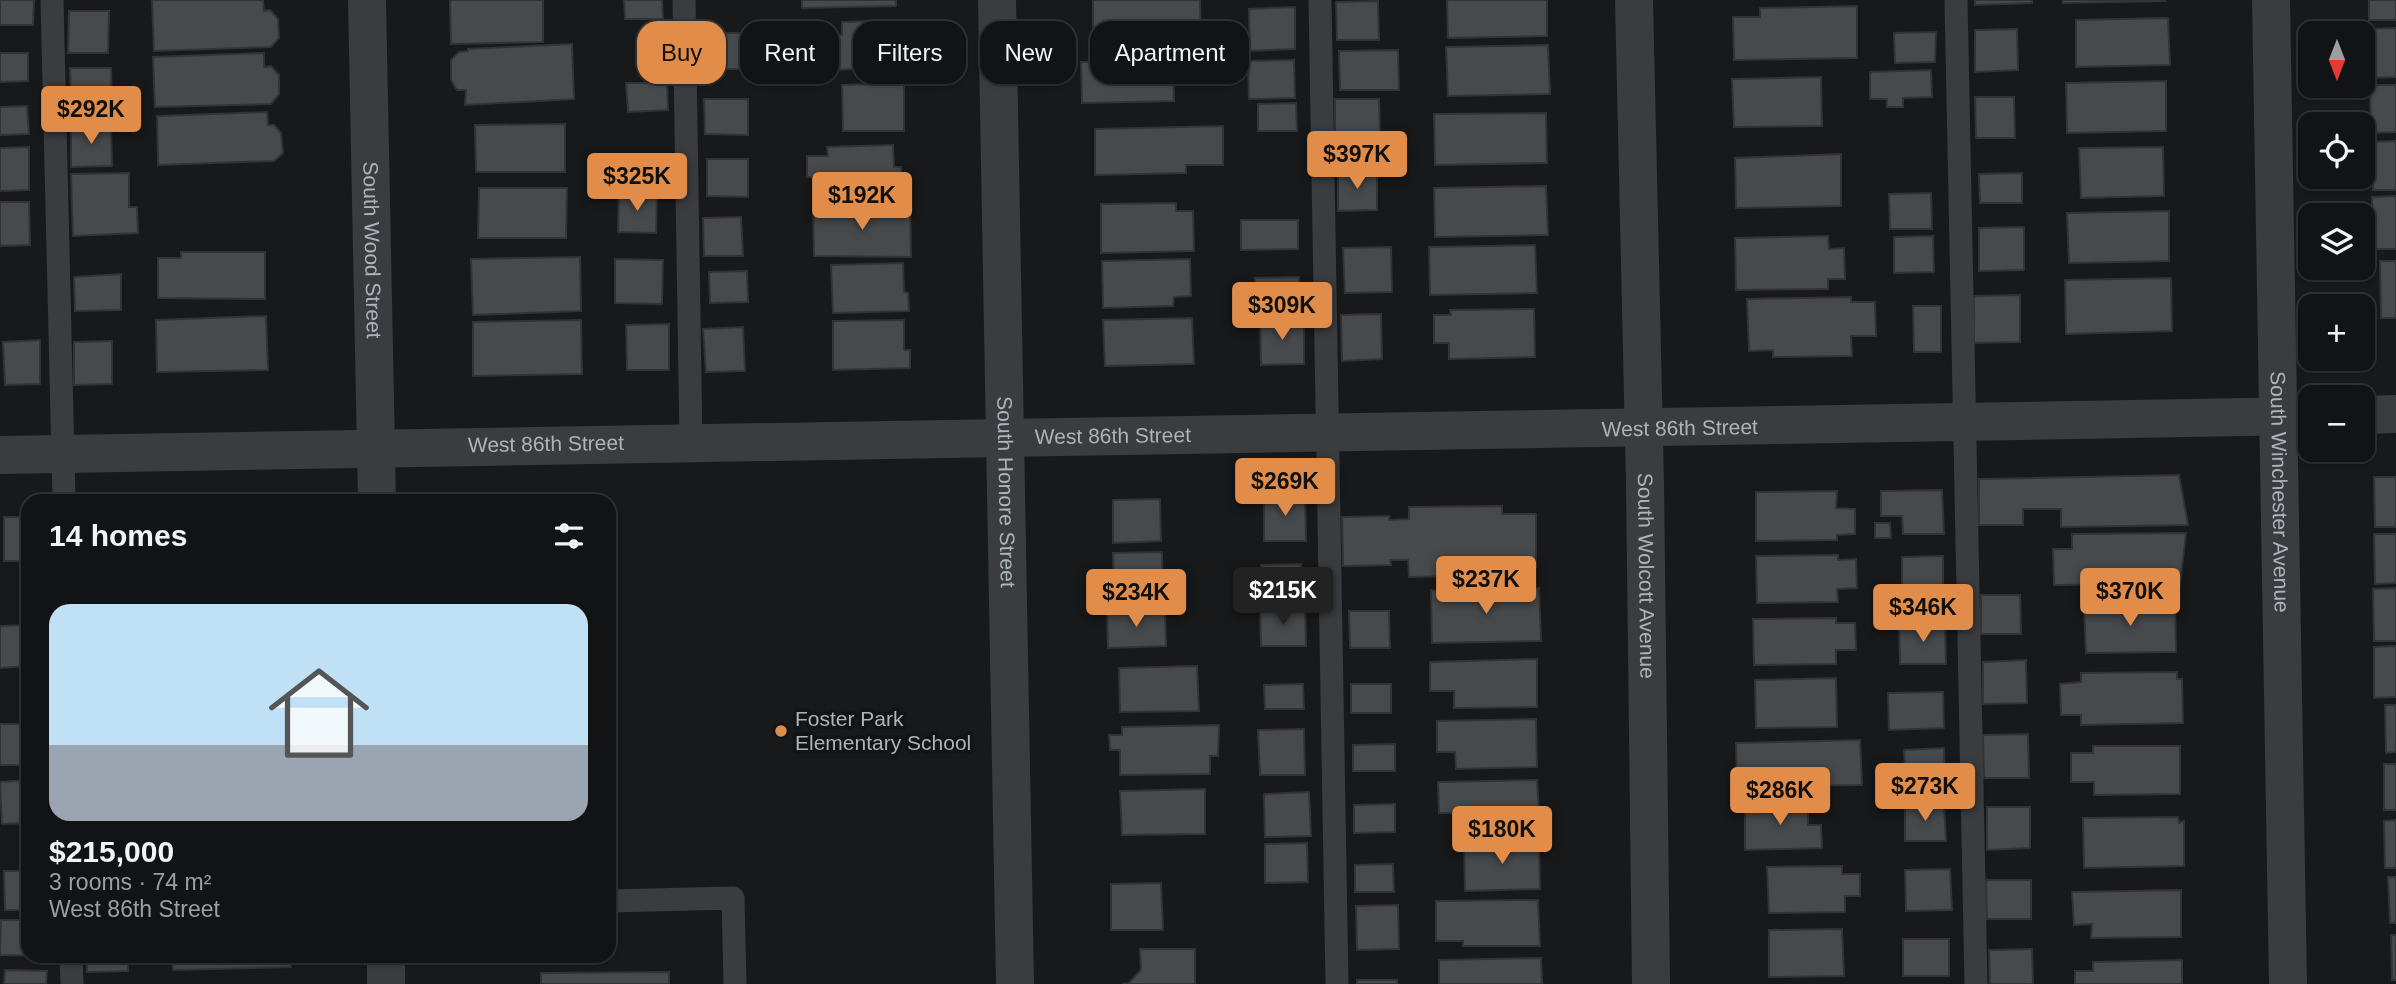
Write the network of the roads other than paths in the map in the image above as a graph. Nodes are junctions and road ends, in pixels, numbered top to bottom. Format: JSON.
{"nodes":[{"id":1,"x":52,"y":0,"type":"edge"},
{"id":2,"x":368,"y":0,"type":"edge"},
{"id":3,"x":684,"y":0,"type":"edge"},
{"id":4,"x":997,"y":0,"type":"edge"},
{"id":5,"x":1320,"y":0,"type":"edge"},
{"id":6,"x":1634,"y":0,"type":"edge"},
{"id":7,"x":1956,"y":0,"type":"edge"},
{"id":8,"x":2271,"y":0,"type":"edge"},
{"id":9,"x":2396,"y":414,"type":"edge"},
{"id":10,"x":2375,"y":415,"type":"edge"},
{"id":11,"x":2294,"y":416,"type":"edge"},
{"id":12,"x":1965,"y":422,"type":"junction"},
{"id":13,"x":1644,"y":429,"type":"junction"},
{"id":14,"x":1327,"y":432,"type":"junction"},
{"id":15,"x":1005,"y":438,"type":"junction"},
{"id":16,"x":691,"y":442,"type":"junction"},
{"id":17,"x":376,"y":446,"type":"junction"},
{"id":18,"x":63,"y":453,"type":"junction"},
{"id":19,"x":0,"y":454,"type":"edge"},
{"id":20,"x":64,"y":494,"type":"edge"},
{"id":21,"x":377,"y":494,"type":"edge"},
{"id":22,"x":616,"y":901,"type":"edge"},
{"id":23,"x":71,"y":963,"type":"edge"},
{"id":24,"x":386,"y":963,"type":"edge"},
{"id":25,"x":72,"y":984,"type":"edge"},
{"id":26,"x":386,"y":984,"type":"edge"},
{"id":27,"x":735,"y":984,"type":"edge"},
{"id":28,"x":1015,"y":984,"type":"edge"},
{"id":29,"x":1337,"y":984,"type":"edge"},
{"id":30,"x":1651,"y":984,"type":"edge"},
{"id":31,"x":1976,"y":984,"type":"edge"},
{"id":32,"x":2288,"y":984,"type":"edge"}],
"edges":[{"from":1,"to":18,"type":"lane"},
{"from":2,"to":17,"type":"street","name":"South Wood Street"},
{"from":3,"to":16,"type":"lane"},
{"from":4,"to":15,"type":"street","name":"South Honore Street"},
{"from":5,"to":14,"type":"lane"},
{"from":6,"to":13,"type":"street","name":"South Wolcott Avenue"},
{"from":7,"to":12,"type":"lane"},
{"from":8,"to":11,"type":"street","name":"South Winchester Avenue"},
{"from":9,"to":10,"type":"street"},
{"from":11,"to":12,"type":"street","name":"West 86th Street"},
{"from":11,"to":32,"type":"street","name":"South Winchester Avenue"},
{"from":12,"to":13,"type":"street","name":"West 86th Street"},
{"from":12,"to":31,"type":"lane"},
{"from":13,"to":14,"type":"street","name":"West 86th Street"},
{"from":13,"to":30,"type":"street","name":"South Wolcott Avenue"},
{"from":14,"to":15,"type":"street","name":"West 86th Street"},
{"from":14,"to":29,"type":"lane"},
{"from":15,"to":16,"type":"street","name":"West 86th Street"},
{"from":15,"to":28,"type":"street","name":"South Honore Street"},
{"from":16,"to":17,"type":"street","name":"West 86th Street"},
{"from":17,"to":18,"type":"street","name":"West 86th Street"},
{"from":17,"to":21,"type":"street","name":"South Wood Street"},
{"from":18,"to":19,"type":"street","name":"West 86th Street"},
{"from":18,"to":20,"type":"lane"},
{"from":22,"to":27,"type":"lane"},
{"from":23,"to":25,"type":"lane"},
{"from":24,"to":26,"type":"street"}]}
